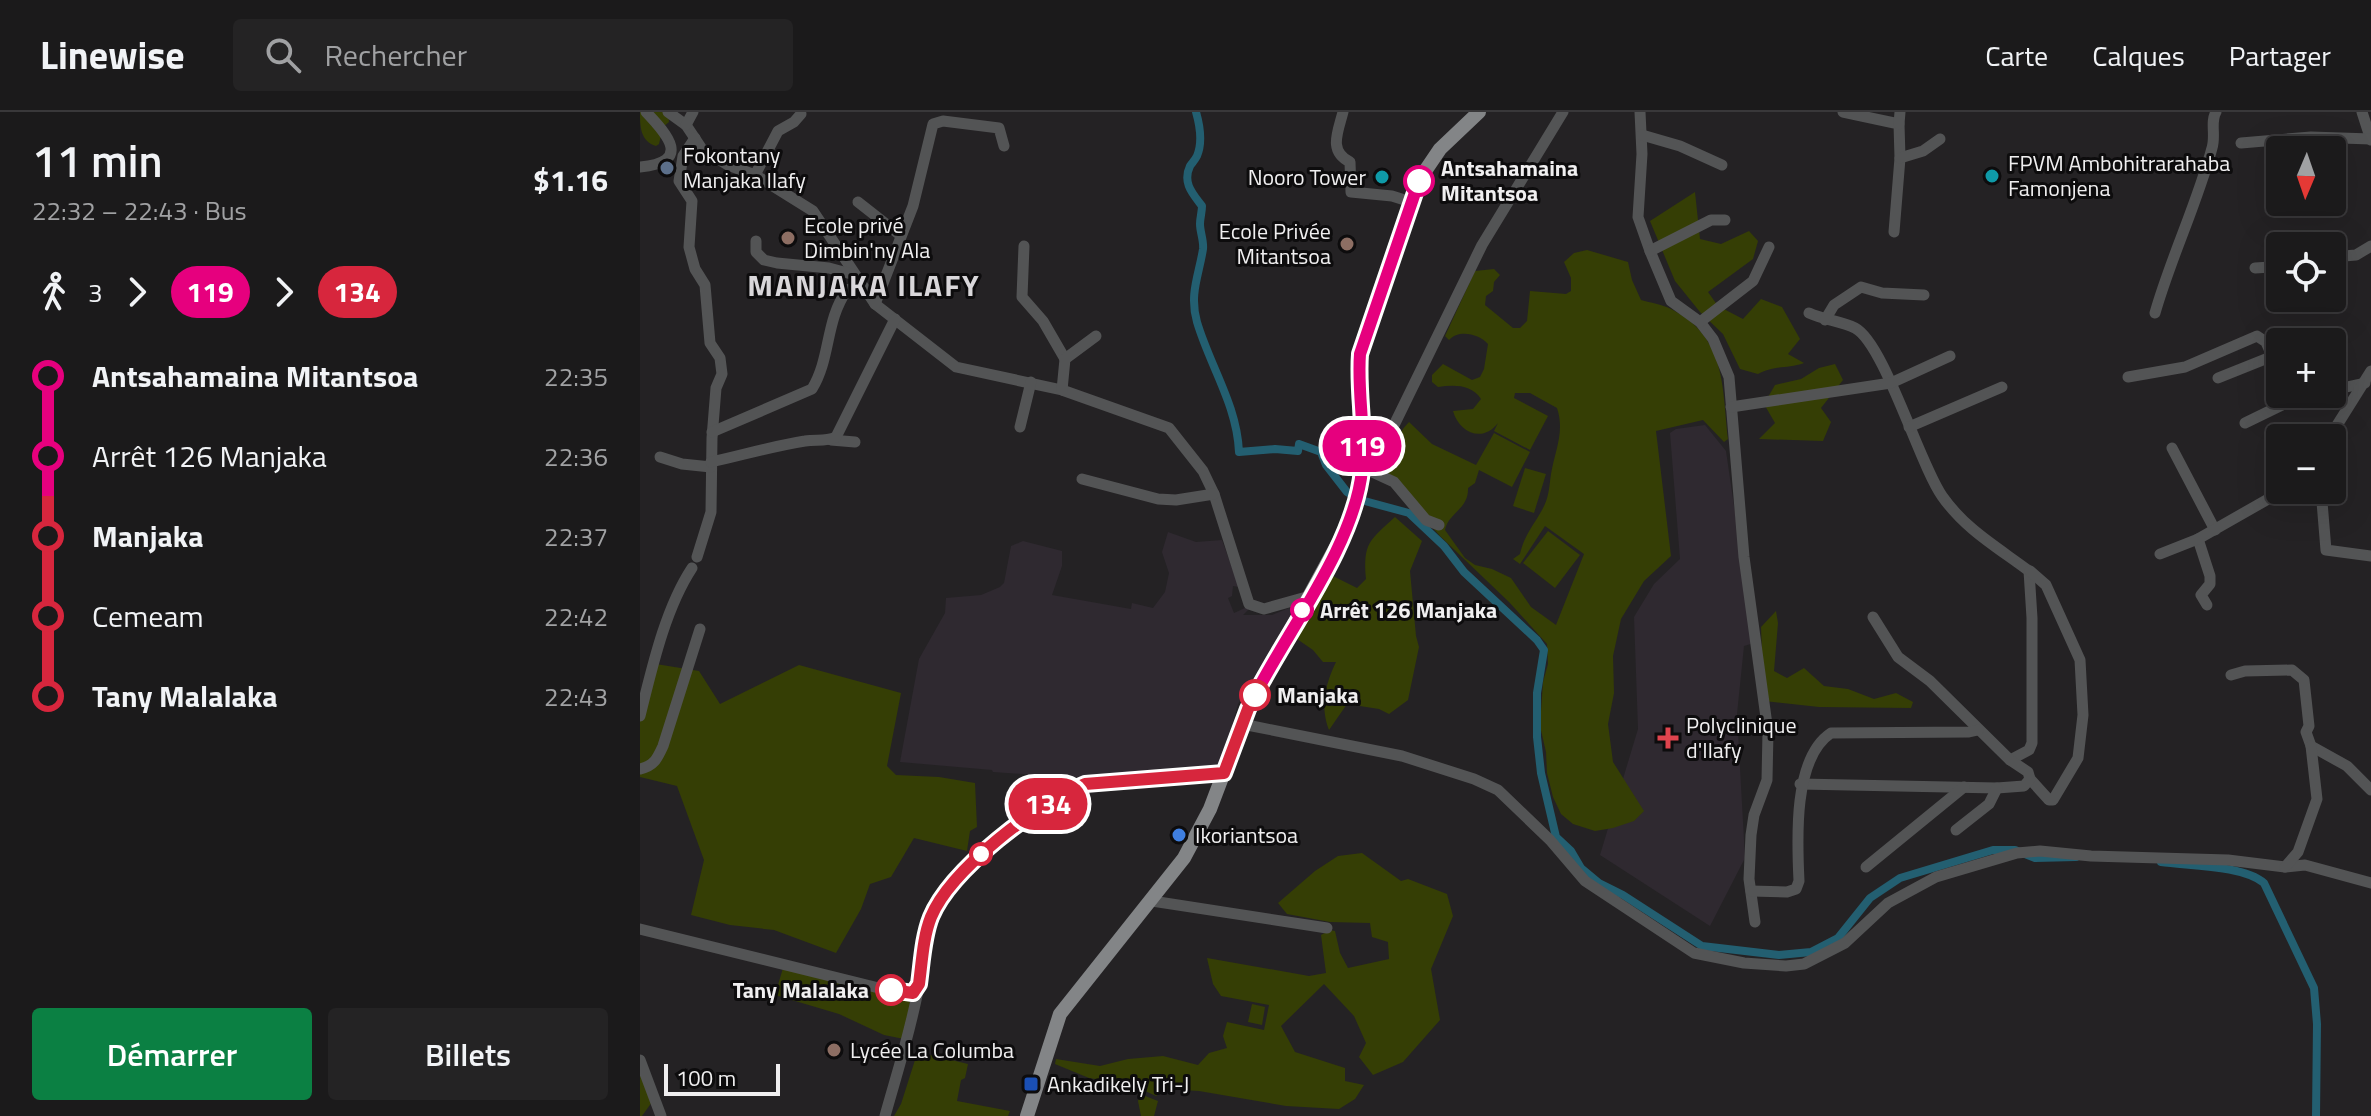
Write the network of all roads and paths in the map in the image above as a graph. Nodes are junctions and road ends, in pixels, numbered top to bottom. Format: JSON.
{"nodes":[{"id":1,"x":646,"y":112,"type":"edge"},
{"id":2,"x":668,"y":112,"type":"edge"},
{"id":3,"x":693,"y":112,"type":"edge"},
{"id":4,"x":1343,"y":112,"type":"edge"},
{"id":5,"x":1479,"y":112,"type":"edge"},
{"id":6,"x":1563,"y":112,"type":"edge"},
{"id":7,"x":1640,"y":112,"type":"edge"},
{"id":8,"x":1843,"y":112,"type":"edge"},
{"id":9,"x":2216,"y":112,"type":"edge"},
{"id":10,"x":2362,"y":112,"type":"edge"},
{"id":11,"x":801,"y":114,"type":"edge"},
{"id":12,"x":934,"y":118,"type":"edge"},
{"id":13,"x":1899,"y":118,"type":"edge"},
{"id":14,"x":686,"y":125,"type":"junction"},
{"id":15,"x":1642,"y":135,"type":"junction"},
{"id":16,"x":695,"y":138,"type":"junction"},
{"id":17,"x":1940,"y":139,"type":"dead end"},
{"id":18,"x":2371,"y":140,"type":"edge"},
{"id":19,"x":2241,"y":143,"type":"dead end"},
{"id":20,"x":1004,"y":146,"type":"dead end"},
{"id":21,"x":1900,"y":158,"type":"junction"},
{"id":22,"x":1722,"y":165,"type":"dead end"},
{"id":23,"x":640,"y":167,"type":"edge"},
{"id":24,"x":755,"y":175,"type":"junction"},
{"id":25,"x":858,"y":202,"type":"dead end"},
{"id":26,"x":1411,"y":202,"type":"junction"},
{"id":27,"x":1725,"y":220,"type":"dead end"},
{"id":28,"x":1894,"y":232,"type":"dead end"},
{"id":29,"x":900,"y":235,"type":"junction"},
{"id":30,"x":756,"y":241,"type":"dead end"},
{"id":31,"x":1024,"y":246,"type":"dead end"},
{"id":32,"x":2371,"y":246,"type":"edge"},
{"id":33,"x":1769,"y":247,"type":"dead end"},
{"id":34,"x":1650,"y":251,"type":"junction"},
{"id":35,"x":2346,"y":257,"type":"edge"},
{"id":36,"x":2266,"y":267,"type":"edge"},
{"id":37,"x":2255,"y":268,"type":"dead end"},
{"id":38,"x":858,"y":280,"type":"junction"},
{"id":39,"x":1924,"y":295,"type":"dead end"},
{"id":40,"x":875,"y":304,"type":"junction"},
{"id":41,"x":1809,"y":313,"type":"dead end"},
{"id":42,"x":2155,"y":313,"type":"dead end"},
{"id":43,"x":895,"y":319,"type":"junction"},
{"id":44,"x":1825,"y":320,"type":"junction"},
{"id":45,"x":1700,"y":322,"type":"junction"},
{"id":46,"x":1096,"y":336,"type":"dead end"},
{"id":47,"x":2266,"y":343,"type":"edge"},
{"id":48,"x":1950,"y":356,"type":"dead end"},
{"id":49,"x":1065,"y":359,"type":"junction"},
{"id":50,"x":2266,"y":359,"type":"edge"},
{"id":51,"x":2128,"y":377,"type":"dead end"},
{"id":52,"x":2368,"y":377,"type":"edge"},
{"id":53,"x":2218,"y":378,"type":"dead end"},
{"id":54,"x":1031,"y":382,"type":"junction"},
{"id":55,"x":1891,"y":383,"type":"junction"},
{"id":56,"x":2346,"y":386,"type":"edge"},
{"id":57,"x":2002,"y":387,"type":"dead end"},
{"id":58,"x":1062,"y":390,"type":"junction"},
{"id":59,"x":1731,"y":407,"type":"junction"},
{"id":60,"x":2276,"y":408,"type":"edge"},
{"id":61,"x":2245,"y":423,"type":"dead end"},
{"id":62,"x":2338,"y":424,"type":"edge"},
{"id":63,"x":1020,"y":427,"type":"dead end"},
{"id":64,"x":1909,"y":427,"type":"junction"},
{"id":65,"x":712,"y":432,"type":"junction"},
{"id":66,"x":830,"y":440,"type":"junction"},
{"id":67,"x":855,"y":442,"type":"dead end"},
{"id":68,"x":2172,"y":448,"type":"dead end"},
{"id":69,"x":660,"y":457,"type":"dead end"},
{"id":70,"x":711,"y":465,"type":"junction"},
{"id":71,"x":1365,"y":470,"type":"junction"},
{"id":72,"x":1082,"y":479,"type":"dead end"},
{"id":73,"x":1214,"y":494,"type":"junction"},
{"id":74,"x":2266,"y":500,"type":"edge"},
{"id":75,"x":2322,"y":504,"type":"edge"},
{"id":76,"x":1439,"y":525,"type":"dead end"},
{"id":77,"x":2215,"y":530,"type":"junction"},
{"id":78,"x":2198,"y":539,"type":"junction"},
{"id":79,"x":2160,"y":554,"type":"dead end"},
{"id":80,"x":2371,"y":556,"type":"edge"},
{"id":81,"x":2029,"y":571,"type":"junction"},
{"id":82,"x":1311,"y":595,"type":"junction"},
{"id":83,"x":2207,"y":605,"type":"dead end"},
{"id":84,"x":1873,"y":617,"type":"dead end"},
{"id":85,"x":700,"y":629,"type":"dead end"},
{"id":86,"x":2231,"y":675,"type":"dead end"},
{"id":87,"x":640,"y":716,"type":"edge"},
{"id":88,"x":1242,"y":724,"type":"junction"},
{"id":89,"x":1978,"y":730,"type":"junction"},
{"id":90,"x":2311,"y":746,"type":"junction"},
{"id":91,"x":2010,"y":760,"type":"junction"},
{"id":92,"x":640,"y":769,"type":"edge"},
{"id":93,"x":1224,"y":773,"type":"junction"},
{"id":94,"x":2030,"y":779,"type":"junction"},
{"id":95,"x":1800,"y":784,"type":"junction"},
{"id":96,"x":1964,"y":787,"type":"junction"},
{"id":97,"x":1997,"y":788,"type":"junction"},
{"id":98,"x":2371,"y":790,"type":"edge"},
{"id":99,"x":1956,"y":830,"type":"dead end"},
{"id":100,"x":1866,"y":867,"type":"dead end"},
{"id":101,"x":2285,"y":867,"type":"junction"},
{"id":102,"x":2371,"y":883,"type":"edge"},
{"id":103,"x":1751,"y":891,"type":"junction"},
{"id":104,"x":1152,"y":901,"type":"junction"},
{"id":105,"x":1755,"y":922,"type":"dead end"},
{"id":106,"x":1327,"y":928,"type":"dead end"},
{"id":107,"x":640,"y":929,"type":"edge"},
{"id":108,"x":919,"y":984,"type":"junction"},
{"id":109,"x":640,"y":1060,"type":"edge"},
{"id":110,"x":661,"y":1116,"type":"edge"},
{"id":111,"x":885,"y":1116,"type":"edge"},
{"id":112,"x":1027,"y":1116,"type":"edge"}],
"edges":[{"from":1,"to":23,"type":"street"},
{"from":2,"to":14,"type":"street"},
{"from":3,"to":14,"type":"street"},
{"from":4,"to":26,"type":"street"},
{"from":5,"to":26,"type":"main road"},
{"from":6,"to":71,"type":"street"},
{"from":7,"to":15,"type":"street"},
{"from":8,"to":13,"type":"street"},
{"from":9,"to":42,"type":"street"},
{"from":10,"to":18,"type":"street"},
{"from":11,"to":24,"type":"street"},
{"from":12,"to":20,"type":"street"},
{"from":12,"to":29,"type":"street"},
{"from":13,"to":21,"type":"street"},
{"from":14,"to":16,"type":"street"},
{"from":15,"to":22,"type":"street"},
{"from":15,"to":34,"type":"street"},
{"from":16,"to":24,"type":"street"},
{"from":16,"to":65,"type":"street"},
{"from":17,"to":21,"type":"street"},
{"from":18,"to":19,"type":"street"},
{"from":21,"to":28,"type":"street"},
{"from":24,"to":38,"type":"street"},
{"from":25,"to":29,"type":"street"},
{"from":26,"to":71,"type":"main road"},
{"from":27,"to":34,"type":"street"},
{"from":29,"to":40,"type":"street"},
{"from":30,"to":38,"type":"street"},
{"from":31,"to":49,"type":"street"},
{"from":32,"to":35,"type":"street"},
{"from":33,"to":45,"type":"street"},
{"from":34,"to":45,"type":"street"},
{"from":36,"to":37,"type":"street"},
{"from":38,"to":40,"type":"street"},
{"from":38,"to":65,"type":"street"},
{"from":39,"to":44,"type":"street"},
{"from":40,"to":43,"type":"street"},
{"from":41,"to":44,"type":"street"},
{"from":43,"to":54,"type":"street"},
{"from":43,"to":66,"type":"street"},
{"from":44,"to":55,"type":"street"},
{"from":45,"to":59,"type":"street"},
{"from":46,"to":49,"type":"street"},
{"from":47,"to":51,"type":"street"},
{"from":48,"to":55,"type":"street"},
{"from":49,"to":58,"type":"street"},
{"from":50,"to":53,"type":"street"},
{"from":52,"to":56,"type":"street"},
{"from":52,"to":62,"type":"street"},
{"from":54,"to":58,"type":"street"},
{"from":54,"to":63,"type":"street"},
{"from":55,"to":59,"type":"street"},
{"from":55,"to":64,"type":"street"},
{"from":57,"to":64,"type":"street"},
{"from":58,"to":73,"type":"street"},
{"from":59,"to":103,"type":"street"},
{"from":60,"to":61,"type":"street"},
{"from":64,"to":81,"type":"street"},
{"from":65,"to":70,"type":"street"},
{"from":66,"to":67,"type":"street"},
{"from":66,"to":70,"type":"street"},
{"from":68,"to":77,"type":"street"},
{"from":69,"to":70,"type":"street"},
{"from":70,"to":87,"type":"street"},
{"from":71,"to":76,"type":"street"},
{"from":71,"to":82,"type":"main road"},
{"from":72,"to":73,"type":"street"},
{"from":73,"to":82,"type":"street"},
{"from":74,"to":77,"type":"street"},
{"from":75,"to":80,"type":"street"},
{"from":77,"to":78,"type":"street"},
{"from":78,"to":79,"type":"street"},
{"from":78,"to":83,"type":"street"},
{"from":81,"to":91,"type":"street"},
{"from":81,"to":94,"type":"street"},
{"from":82,"to":88,"type":"main road"},
{"from":84,"to":89,"type":"street"},
{"from":85,"to":92,"type":"street"},
{"from":86,"to":90,"type":"street"},
{"from":88,"to":93,"type":"main road"},
{"from":88,"to":101,"type":"street"},
{"from":89,"to":91,"type":"street"},
{"from":89,"to":95,"type":"street"},
{"from":90,"to":98,"type":"street"},
{"from":90,"to":101,"type":"street"},
{"from":91,"to":94,"type":"street"},
{"from":93,"to":104,"type":"main road"},
{"from":93,"to":108,"type":"street"},
{"from":94,"to":97,"type":"street"},
{"from":95,"to":96,"type":"street"},
{"from":95,"to":103,"type":"street"},
{"from":96,"to":97,"type":"street"},
{"from":96,"to":100,"type":"street"},
{"from":97,"to":99,"type":"street"},
{"from":101,"to":102,"type":"street"},
{"from":103,"to":105,"type":"street"},
{"from":104,"to":106,"type":"street"},
{"from":104,"to":112,"type":"main road"},
{"from":107,"to":108,"type":"street"},
{"from":108,"to":111,"type":"street"},
{"from":109,"to":110,"type":"street"}]}
